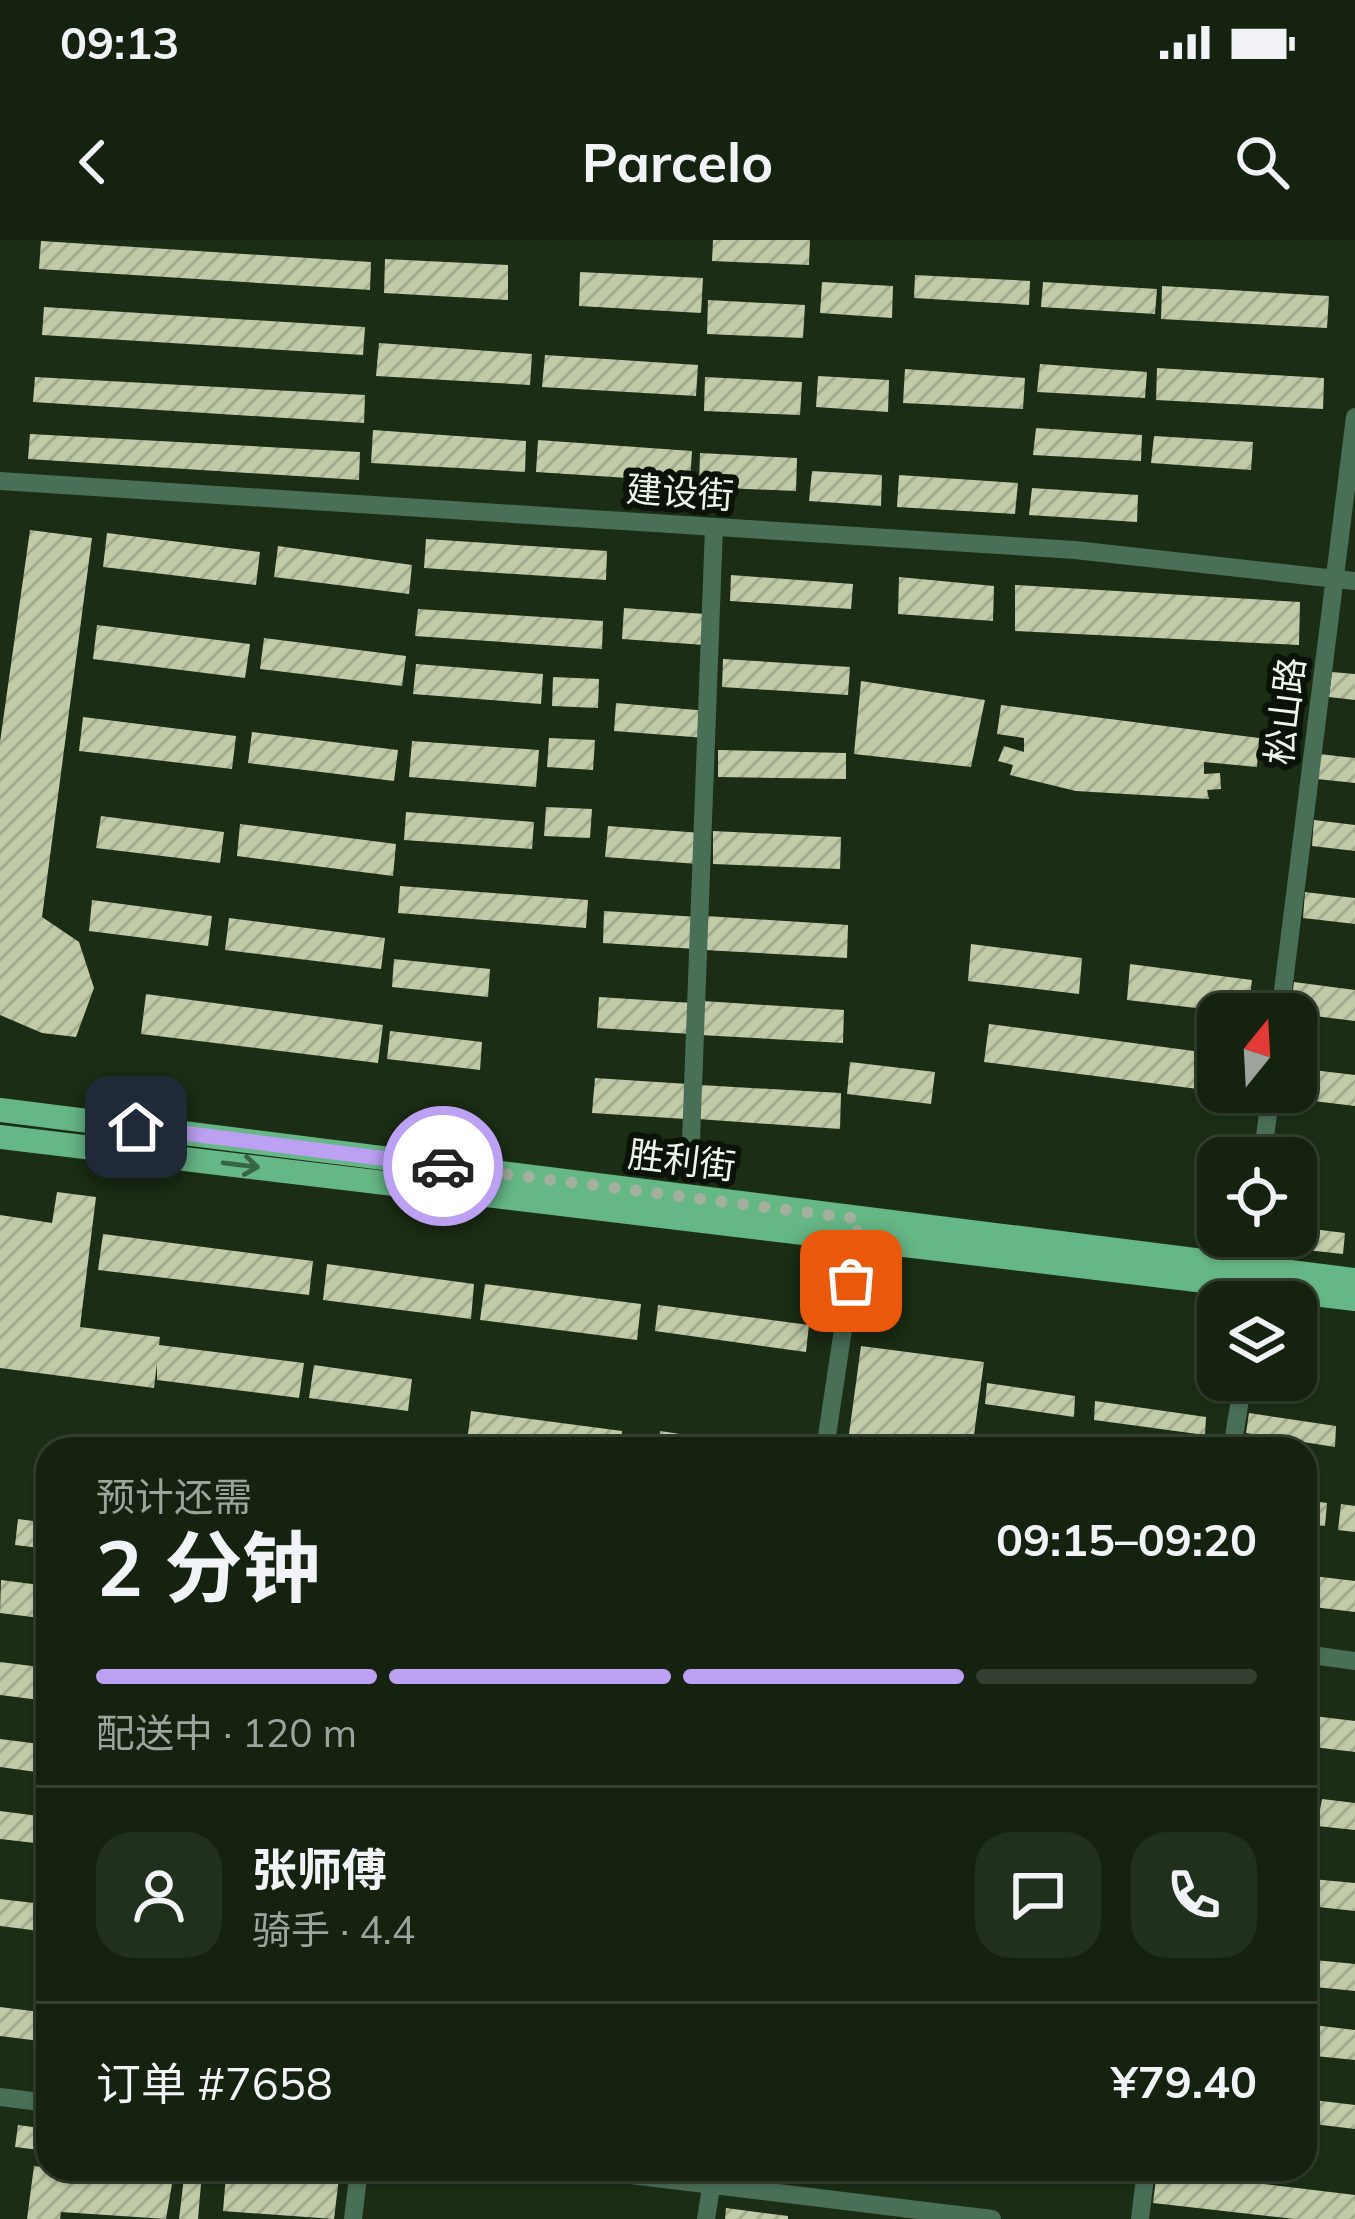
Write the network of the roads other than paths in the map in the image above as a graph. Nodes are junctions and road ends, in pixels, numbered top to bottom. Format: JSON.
{"nodes":[{"id":1,"x":1355,"y":417,"type":"edge"},
{"id":2,"x":0,"y":481,"type":"edge"},
{"id":3,"x":714,"y":527,"type":"junction"},
{"id":4,"x":1345,"y":579,"type":"edge"},
{"id":5,"x":1283,"y":993,"type":"edge"},
{"id":6,"x":0,"y":1110,"type":"edge"},
{"id":7,"x":0,"y":1137,"type":"edge"},
{"id":8,"x":691,"y":1141,"type":"dead end"},
{"id":9,"x":858,"y":1229,"type":"junction"},
{"id":10,"x":1355,"y":1280,"type":"edge"},
{"id":11,"x":1220,"y":1281,"type":"edge"},
{"id":12,"x":1317,"y":1282,"type":"edge"},
{"id":13,"x":1317,"y":1294,"type":"edge"},
{"id":14,"x":1355,"y":1299,"type":"edge"},
{"id":15,"x":1240,"y":1401,"type":"edge"},
{"id":16,"x":827,"y":1437,"type":"edge"},
{"id":17,"x":1234,"y":1437,"type":"edge"},
{"id":18,"x":1317,"y":1656,"type":"edge"},
{"id":19,"x":1355,"y":1661,"type":"edge"},
{"id":20,"x":0,"y":2097,"type":"edge"},
{"id":21,"x":36,"y":2102,"type":"edge"},
{"id":22,"x":358,"y":2181,"type":"edge"},
{"id":23,"x":711,"y":2181,"type":"edge"},
{"id":24,"x":739,"y":2181,"type":"edge"},
{"id":25,"x":1144,"y":2181,"type":"edge"},
{"id":26,"x":353,"y":2219,"type":"edge"},
{"id":27,"x":706,"y":2219,"type":"edge"},
{"id":28,"x":992,"y":2219,"type":"edge"},
{"id":29,"x":1140,"y":2219,"type":"edge"}],
"edges":[{"from":1,"to":4,"type":"street","name":"松山路"},
{"from":2,"to":3,"type":"street","name":"建设街"},
{"from":3,"to":4,"type":"street","name":"建设街"},
{"from":3,"to":8,"type":"street"},
{"from":4,"to":5,"type":"street","name":"松山路"},
{"from":6,"to":9,"type":"main road","name":"胜利街"},
{"from":7,"to":9,"type":"main road","name":"胜利街","one_way":true},
{"from":9,"to":11,"type":"main road","name":"胜利街"},
{"from":9,"to":16,"type":"street"},
{"from":10,"to":12,"type":"main road","name":"胜利街"},
{"from":13,"to":14,"type":"main road","name":"胜利街"},
{"from":15,"to":17,"type":"street"},
{"from":18,"to":19,"type":"street"},
{"from":20,"to":21,"type":"street"},
{"from":22,"to":26,"type":"street"},
{"from":23,"to":27,"type":"street"},
{"from":24,"to":28,"type":"street"},
{"from":25,"to":29,"type":"street"}]}
